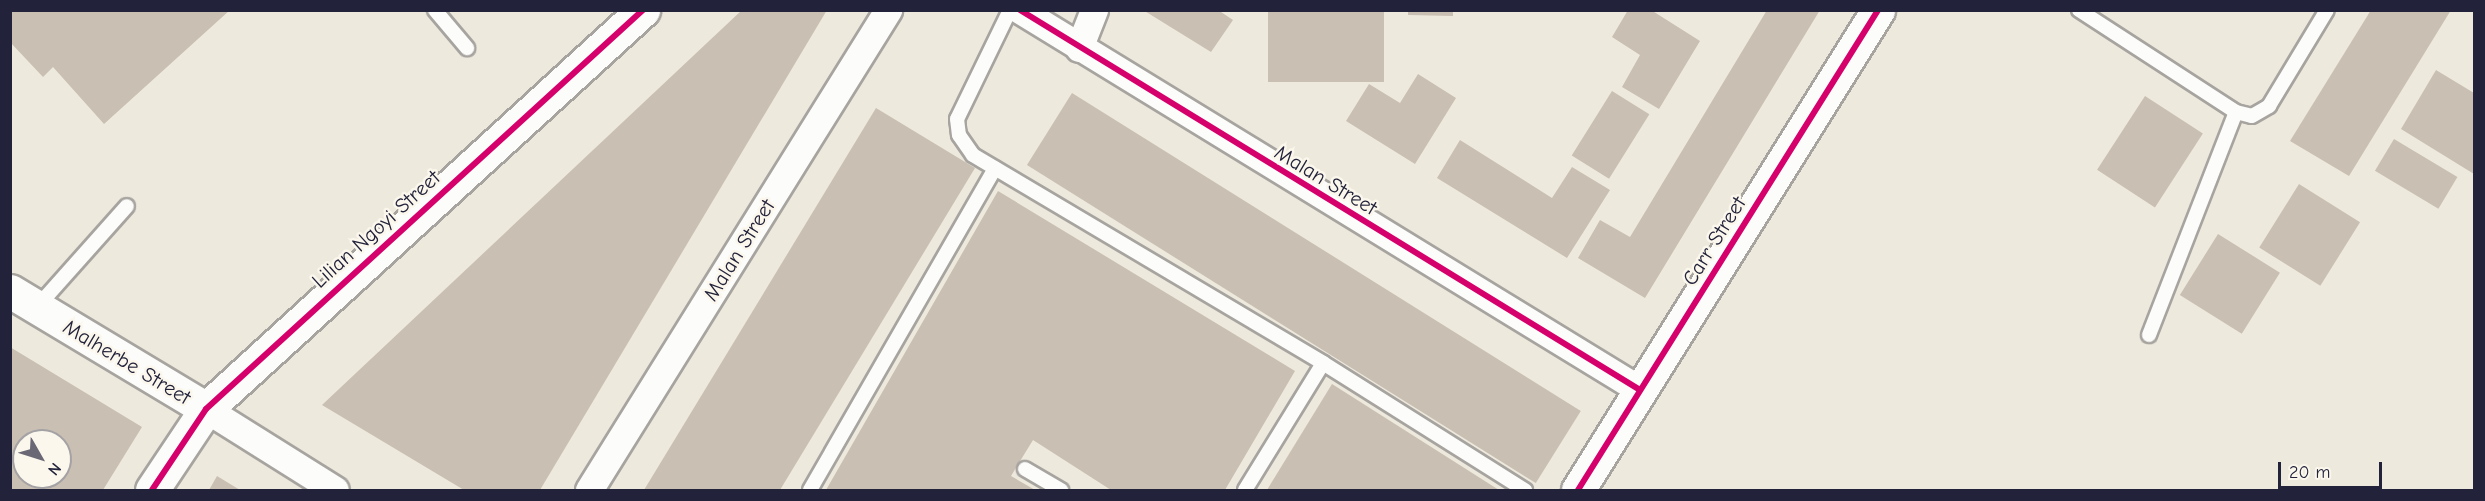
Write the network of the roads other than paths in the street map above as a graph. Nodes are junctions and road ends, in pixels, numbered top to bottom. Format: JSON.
{"nodes":[{"id":1,"x":435,"y":10,"type":"edge"},
{"id":2,"x":643,"y":10,"type":"edge"},
{"id":3,"x":888,"y":10,"type":"edge"},
{"id":4,"x":1010,"y":10,"type":"edge"},
{"id":5,"x":1020,"y":10,"type":"edge"},
{"id":6,"x":1094,"y":10,"type":"edge"},
{"id":7,"x":1878,"y":10,"type":"edge"},
{"id":8,"x":2079,"y":10,"type":"edge"},
{"id":9,"x":2327,"y":10,"type":"edge"},
{"id":10,"x":467,"y":48,"type":"dead end"},
{"id":11,"x":1079,"y":48,"type":"junction"},
{"id":12,"x":2236,"y":112,"type":"junction"},
{"id":13,"x":995,"y":168,"type":"junction"},
{"id":14,"x":127,"y":206,"type":"dead end"},
{"id":15,"x":24,"y":299,"type":"edge"},
{"id":16,"x":2149,"y":335,"type":"dead end"},
{"id":17,"x":1323,"y":363,"type":"junction"},
{"id":18,"x":1628,"y":383,"type":"junction"},
{"id":19,"x":206,"y":409,"type":"junction"},
{"id":20,"x":1025,"y":469,"type":"dead end"},
{"id":21,"x":152,"y":490,"type":"edge"},
{"id":22,"x":335,"y":490,"type":"edge"},
{"id":23,"x":589,"y":490,"type":"edge"},
{"id":24,"x":810,"y":490,"type":"edge"},
{"id":25,"x":1061,"y":490,"type":"edge"},
{"id":26,"x":1245,"y":490,"type":"edge"},
{"id":27,"x":1525,"y":490,"type":"edge"},
{"id":28,"x":1578,"y":490,"type":"edge"}],
"edges":[{"from":1,"to":10,"type":"lane"},
{"from":2,"to":19,"type":"street","name":"Lilian Ngoyi Street"},
{"from":3,"to":23,"type":"street","name":"Malan Street"},
{"from":4,"to":13,"type":"lane"},
{"from":5,"to":11,"type":"street","name":"Malan Street"},
{"from":6,"to":11,"type":"street"},
{"from":7,"to":18,"type":"street","name":"Carr Street"},
{"from":8,"to":12,"type":"lane"},
{"from":9,"to":12,"type":"lane"},
{"from":11,"to":18,"type":"street","name":"Malan Street"},
{"from":12,"to":16,"type":"lane"},
{"from":13,"to":17,"type":"lane"},
{"from":13,"to":24,"type":"lane"},
{"from":14,"to":15,"type":"lane"},
{"from":15,"to":19,"type":"street","name":"Malherbe Street"},
{"from":17,"to":26,"type":"lane"},
{"from":17,"to":27,"type":"lane"},
{"from":18,"to":28,"type":"street","name":"Carr Street"},
{"from":19,"to":21,"type":"street","name":"Lilian Ngoyi Street"},
{"from":19,"to":22,"type":"street","name":"Malherbe Street"},
{"from":20,"to":25,"type":"lane"}]}
